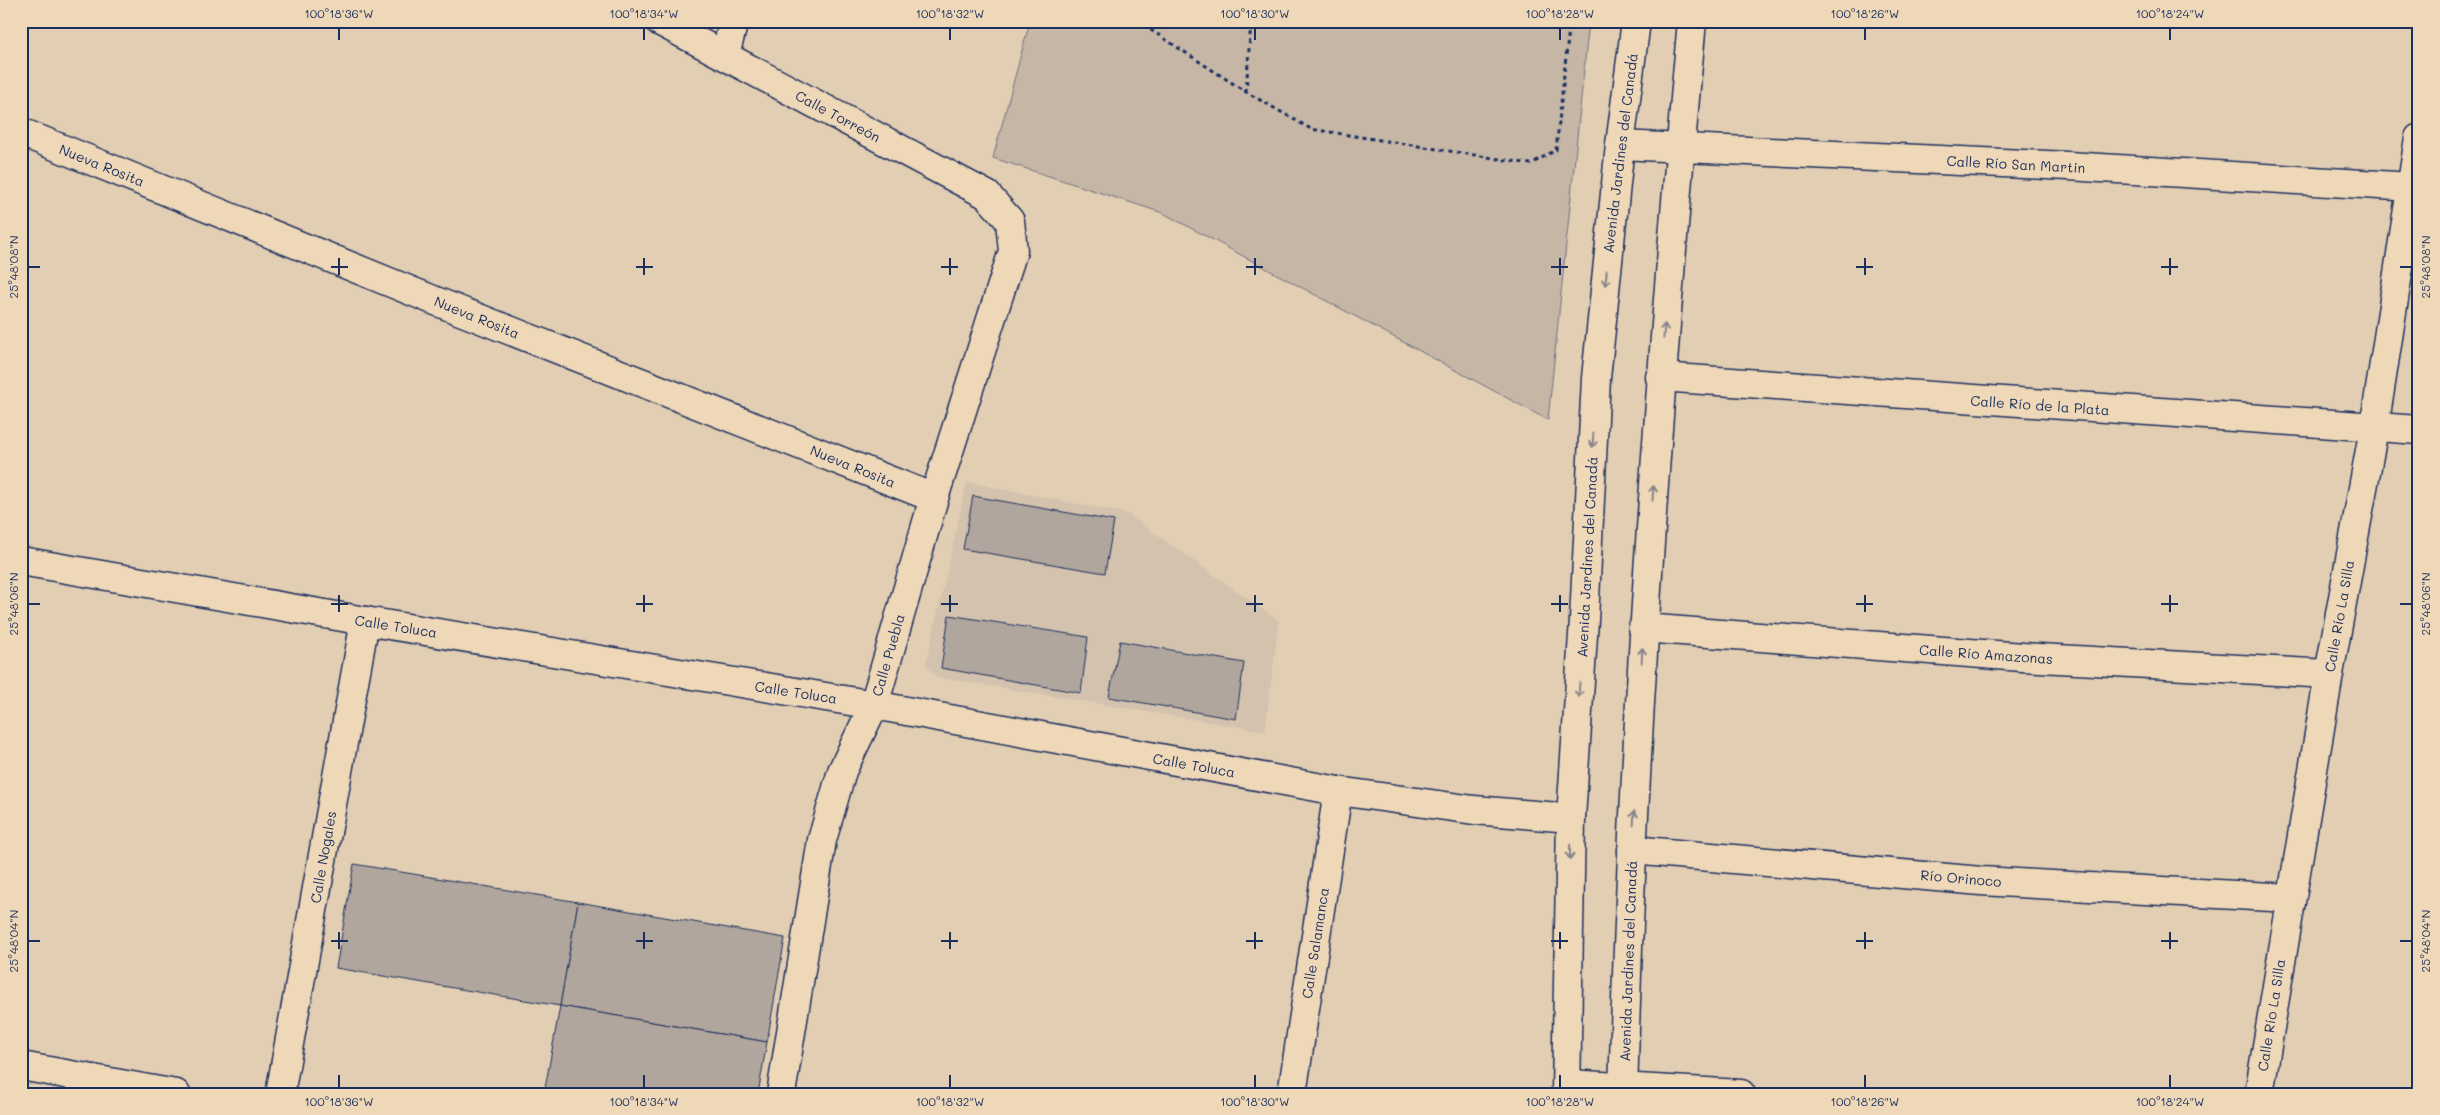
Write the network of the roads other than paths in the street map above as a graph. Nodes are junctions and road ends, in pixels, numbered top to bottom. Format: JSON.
{"nodes":[{"id":1,"x":658,"y":21,"type":"edge"},
{"id":2,"x":734,"y":21,"type":"edge"},
{"id":3,"x":1636,"y":21,"type":"edge"},
{"id":4,"x":1692,"y":21,"type":"edge"},
{"id":5,"x":725,"y":55,"type":"junction"},
{"id":6,"x":21,"y":132,"type":"edge"},
{"id":7,"x":2419,"y":138,"type":"edge"},
{"id":8,"x":1620,"y":146,"type":"junction"},
{"id":9,"x":1680,"y":148,"type":"junction"},
{"id":10,"x":2413,"y":187,"type":"junction"},
{"id":11,"x":1010,"y":221,"type":"joint"},
{"id":12,"x":1660,"y":377,"type":"junction"},
{"id":13,"x":2374,"y":428,"type":"junction"},
{"id":14,"x":2419,"y":430,"type":"edge"},
{"id":15,"x":934,"y":498,"type":"junction"},
{"id":16,"x":21,"y":561,"type":"edge"},
{"id":17,"x":365,"y":621,"type":"junction"},
{"id":18,"x":1644,"y":628,"type":"junction"},
{"id":19,"x":2329,"y":674,"type":"junction"},
{"id":20,"x":874,"y":705,"type":"junction"},
{"id":21,"x":1338,"y":792,"type":"junction"},
{"id":22,"x":1571,"y":818,"type":"junction"},
{"id":23,"x":1632,"y":850,"type":"junction"},
{"id":24,"x":2290,"y":898,"type":"junction"},
{"id":25,"x":21,"y":1066,"type":"edge"},
{"id":26,"x":1567,"y":1089,"type":"edge"},
{"id":27,"x":1623,"y":1090,"type":"edge"},
{"id":28,"x":176,"y":1094,"type":"edge"},
{"id":29,"x":280,"y":1094,"type":"edge"},
{"id":30,"x":781,"y":1094,"type":"edge"},
{"id":31,"x":1292,"y":1094,"type":"edge"},
{"id":32,"x":1741,"y":1094,"type":"edge"},
{"id":33,"x":2259,"y":1094,"type":"edge"}],
"edges":[{"from":1,"to":5,"type":"street","name":"Calle Torreón"},
{"from":2,"to":5,"type":"street"},
{"from":3,"to":8,"type":"street","name":"Avenida Jardines del Canadá"},
{"from":4,"to":9,"type":"street","name":"Avenida Jardines del Canadá"},
{"from":5,"to":11,"type":"street","name":"Calle Torreón"},
{"from":6,"to":15,"type":"street","name":"Nueva Rosita"},
{"from":7,"to":10,"type":"street","name":"Calle Río La Silla"},
{"from":8,"to":9,"type":"street","name":"Calle Río San Martin"},
{"from":8,"to":22,"type":"street","name":"Avenida Jardines del Canadá","one_way":true},
{"from":9,"to":10,"type":"street","name":"Calle Río San Martin"},
{"from":12,"to":9,"type":"street","name":"Avenida Jardines del Canadá","one_way":true},
{"from":10,"to":13,"type":"street","name":"Calle Río La Silla"},
{"from":11,"to":15,"type":"street","name":"Calle Puebla"},
{"from":12,"to":13,"type":"street","name":"Calle Río de la Plata"},
{"from":18,"to":12,"type":"street","name":"Avenida Jardines del Canadá","one_way":true},
{"from":13,"to":14,"type":"street","name":"Calle Río de la Plata"},
{"from":13,"to":19,"type":"street","name":"Calle Río La Silla"},
{"from":15,"to":20,"type":"street","name":"Calle Puebla"},
{"from":16,"to":17,"type":"street","name":"Calle Toluca"},
{"from":17,"to":20,"type":"street","name":"Calle Toluca"},
{"from":17,"to":29,"type":"street","name":"Calle Nogales"},
{"from":18,"to":19,"type":"street","name":"Calle Río Amazonas"},
{"from":23,"to":18,"type":"street","name":"Avenida Jardines del Canadá","one_way":true},
{"from":19,"to":24,"type":"street","name":"Calle Río La Silla"},
{"from":20,"to":21,"type":"street","name":"Calle Toluca"},
{"from":20,"to":30,"type":"street","name":"Calle Puebla"},
{"from":21,"to":22,"type":"street","name":"Calle Toluca"},
{"from":21,"to":31,"type":"street","name":"Calle Salamanca"},
{"from":22,"to":26,"type":"street","name":"Avenida Jardines del Canadá","one_way":true},
{"from":23,"to":24,"type":"street","name":"Río Orinoco"},
{"from":23,"to":27,"type":"street","name":"Avenida Jardines del Canadá"},
{"from":24,"to":33,"type":"street","name":"Calle Río La Silla"},
{"from":25,"to":28,"type":"street"},
{"from":26,"to":27,"type":"street"},
{"from":27,"to":32,"type":"street"}]}
